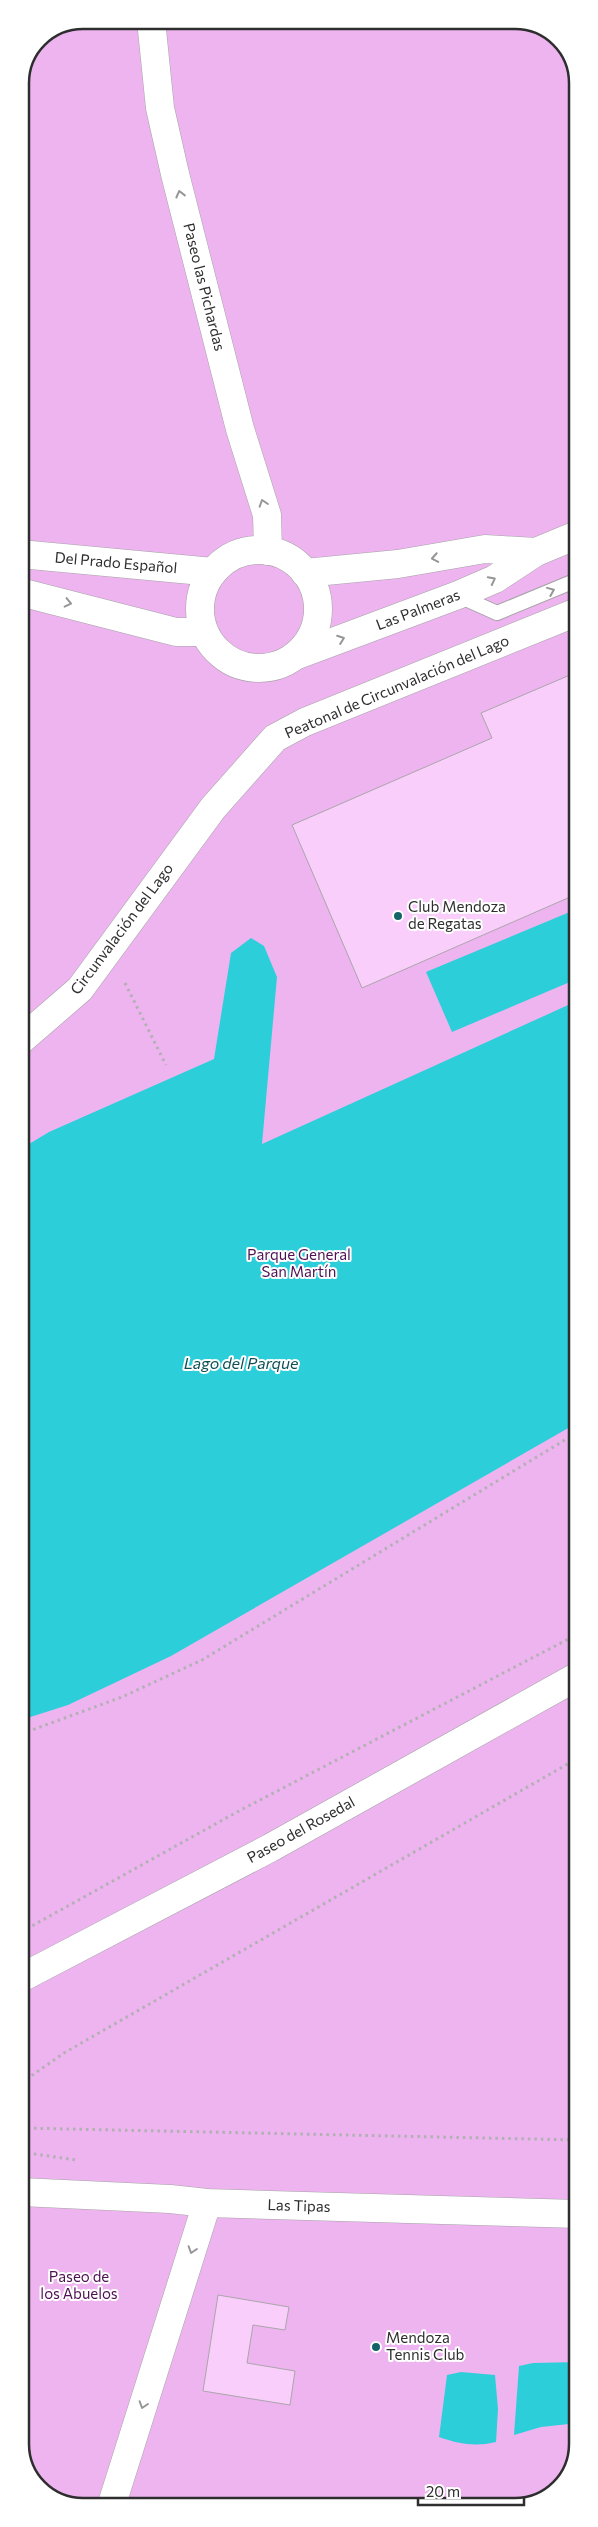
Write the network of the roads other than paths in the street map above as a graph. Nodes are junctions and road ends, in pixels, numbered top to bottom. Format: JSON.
{"nodes":[{"id":1,"x":152,"y":29,"type":"edge"},
{"id":2,"x":569,"y":538,"type":"edge"},
{"id":3,"x":268,"y":551,"type":"junction"},
{"id":4,"x":536,"y":552,"type":"junction"},
{"id":5,"x":29,"y":555,"type":"edge"},
{"id":6,"x":213,"y":572,"type":"junction"},
{"id":7,"x":305,"y":573,"type":"junction"},
{"id":8,"x":569,"y":583,"type":"edge"},
{"id":9,"x":29,"y":594,"type":"edge"},
{"id":10,"x":458,"y":595,"type":"junction"},
{"id":11,"x":569,"y":615,"type":"edge"},
{"id":12,"x":204,"y":632,"type":"junction"},
{"id":13,"x":295,"y":656,"type":"junction"},
{"id":14,"x":213,"y":808,"type":"joint"},
{"id":15,"x":29,"y":1033,"type":"edge"},
{"id":16,"x":569,"y":1681,"type":"edge"},
{"id":17,"x":29,"y":1974,"type":"edge"},
{"id":18,"x":29,"y":2192,"type":"edge"},
{"id":19,"x":207,"y":2203,"type":"junction"},
{"id":20,"x":569,"y":2214,"type":"edge"},
{"id":21,"x":114,"y":2498,"type":"edge"}],
"edges":[{"from":3,"to":1,"type":"street","name":"Paseo las Pichardas","one_way":true},
{"from":2,"to":4,"type":"street","name":"Las Palmeras"},
{"from":3,"to":6,"type":"street"},
{"from":3,"to":7,"type":"street"},
{"from":4,"to":7,"type":"street","name":"Las Palmeras","one_way":true},
{"from":10,"to":4,"type":"street","name":"Las Palmeras","one_way":true},
{"from":5,"to":6,"type":"street","name":"Del Prado Español"},
{"from":6,"to":12,"type":"street"},
{"from":7,"to":13,"type":"street"},
{"from":10,"to":8,"type":"lane","one_way":true},
{"from":9,"to":12,"type":"street","one_way":true},
{"from":13,"to":10,"type":"street","name":"Las Palmeras","one_way":true},
{"from":11,"to":14,"type":"street","name":"Peatonal de Circunvalación del Lago"},
{"from":12,"to":13,"type":"street"},
{"from":14,"to":15,"type":"street","name":"Circunvalación del Lago"},
{"from":16,"to":17,"type":"street","name":"Paseo del Rosedal"},
{"from":18,"to":19,"type":"street","name":"Las Tipas"},
{"from":19,"to":20,"type":"street","name":"Las Tipas"},
{"from":19,"to":21,"type":"street","one_way":true}]}
